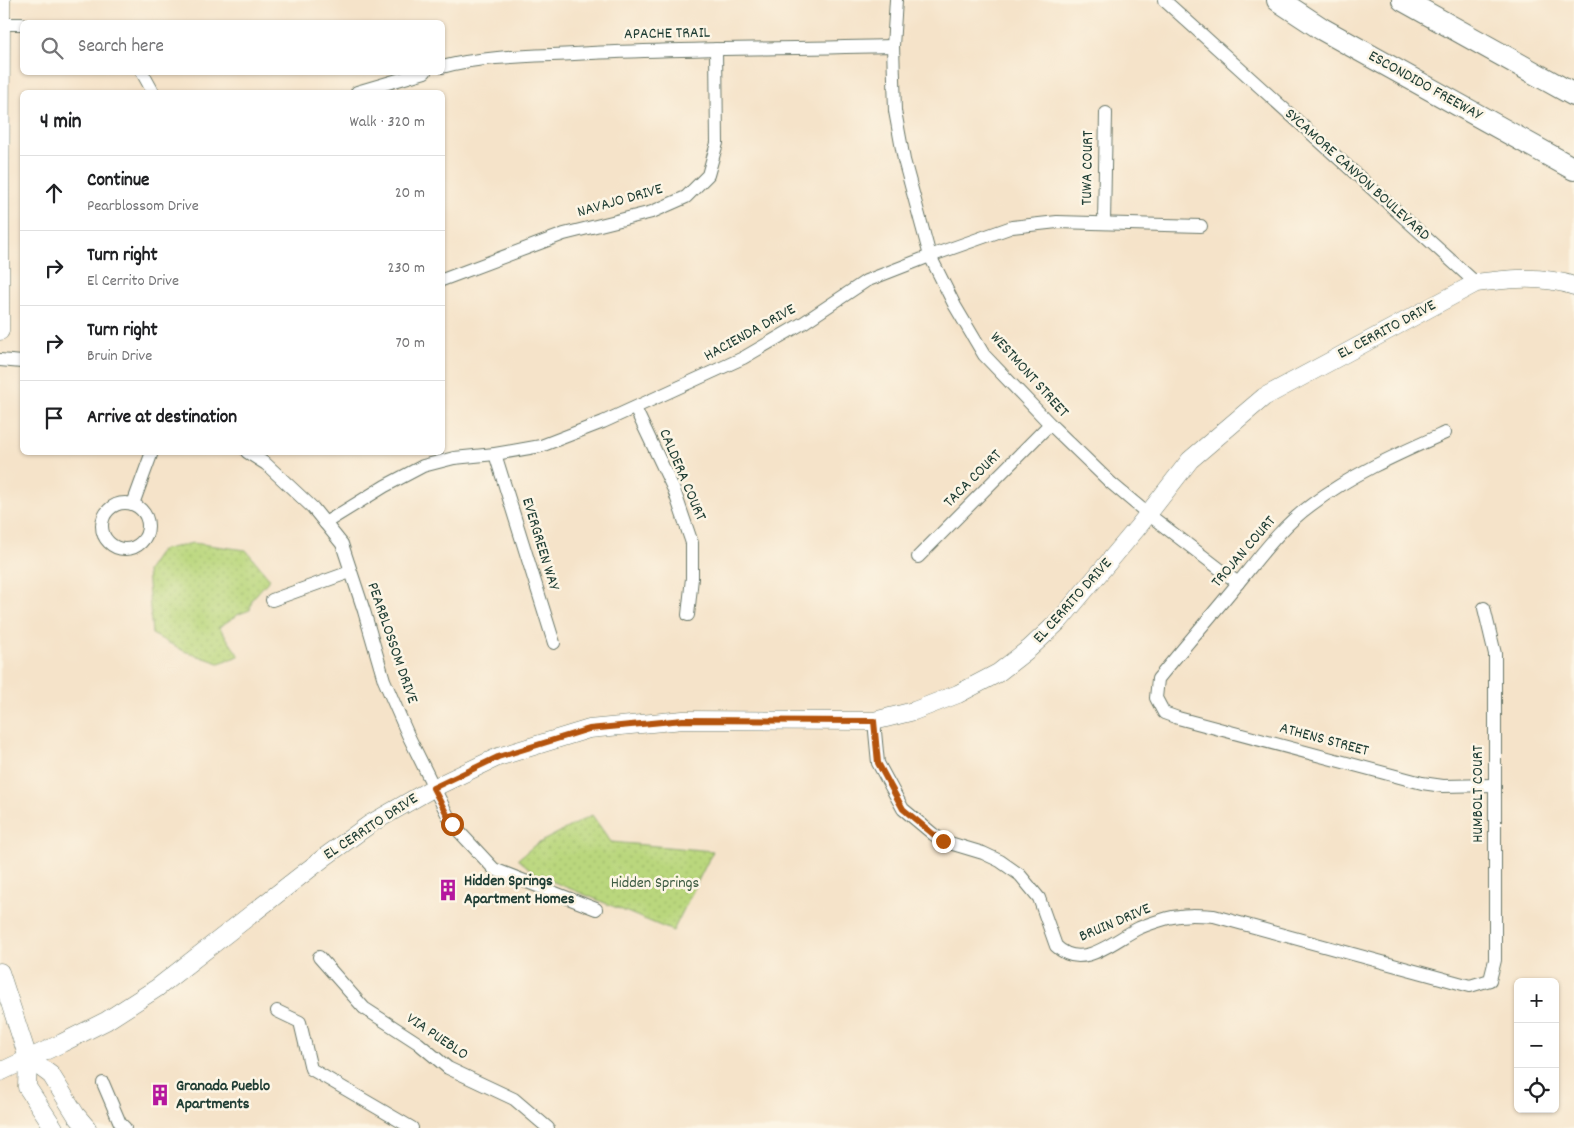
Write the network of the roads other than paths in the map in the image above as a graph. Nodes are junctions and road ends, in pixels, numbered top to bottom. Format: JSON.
{"nodes":[{"id":1,"x":1,"y":0,"type":"edge"},
{"id":2,"x":896,"y":0,"type":"edge"},
{"id":3,"x":1164,"y":0,"type":"edge"},
{"id":4,"x":1278,"y":0,"type":"edge"},
{"id":5,"x":1403,"y":0,"type":"edge"},
{"id":6,"x":1,"y":24,"type":"edge"},
{"id":7,"x":20,"y":24,"type":"edge"},
{"id":8,"x":893,"y":46,"type":"junction"},
{"id":9,"x":716,"y":49,"type":"junction"},
{"id":10,"x":445,"y":66,"type":"edge"},
{"id":11,"x":144,"y":75,"type":"edge"},
{"id":12,"x":415,"y":75,"type":"edge"},
{"id":13,"x":152,"y":90,"type":"edge"},
{"id":14,"x":364,"y":90,"type":"edge"},
{"id":15,"x":1574,"y":96,"type":"edge"},
{"id":16,"x":1106,"y":114,"type":"dead end"},
{"id":17,"x":1574,"y":169,"type":"edge"},
{"id":18,"x":1104,"y":223,"type":"junction"},
{"id":19,"x":1201,"y":226,"type":"dead end"},
{"id":20,"x":930,"y":256,"type":"junction"},
{"id":21,"x":445,"y":279,"type":"edge"},
{"id":22,"x":1476,"y":283,"type":"junction"},
{"id":23,"x":1574,"y":286,"type":"edge"},
{"id":24,"x":0,"y":331,"type":"edge"},
{"id":25,"x":0,"y":360,"type":"edge"},
{"id":26,"x":20,"y":362,"type":"edge"},
{"id":27,"x":635,"y":408,"type":"junction"},
{"id":28,"x":1050,"y":424,"type":"junction"},
{"id":29,"x":1445,"y":433,"type":"dead end"},
{"id":30,"x":495,"y":454,"type":"junction"},
{"id":31,"x":151,"y":455,"type":"edge"},
{"id":32,"x":252,"y":455,"type":"edge"},
{"id":33,"x":133,"y":504,"type":"dead end"},
{"id":34,"x":1148,"y":514,"type":"junction"},
{"id":35,"x":325,"y":523,"type":"junction"},
{"id":36,"x":918,"y":557,"type":"dead end"},
{"id":37,"x":350,"y":572,"type":"junction"},
{"id":38,"x":1238,"y":583,"type":"junction"},
{"id":39,"x":272,"y":600,"type":"dead end"},
{"id":40,"x":1484,"y":608,"type":"dead end"},
{"id":41,"x":688,"y":615,"type":"dead end"},
{"id":42,"x":554,"y":643,"type":"dead end"},
{"id":43,"x":1156,"y":698,"type":"joint"},
{"id":44,"x":874,"y":721,"type":"junction"},
{"id":45,"x":1494,"y":784,"type":"junction"},
{"id":46,"x":433,"y":788,"type":"junction"},
{"id":47,"x":596,"y":909,"type":"dead end"},
{"id":48,"x":319,"y":957,"type":"dead end"},
{"id":49,"x":0,"y":972,"type":"edge"},
{"id":50,"x":1490,"y":980,"type":"joint"},
{"id":51,"x":277,"y":1011,"type":"dead end"},
{"id":52,"x":28,"y":1058,"type":"junction"},
{"id":53,"x":0,"y":1072,"type":"edge"},
{"id":54,"x":103,"y":1084,"type":"dead end"},
{"id":55,"x":54,"y":1128,"type":"edge"},
{"id":56,"x":87,"y":1128,"type":"edge"},
{"id":57,"x":125,"y":1128,"type":"edge"},
{"id":58,"x":412,"y":1128,"type":"edge"},
{"id":59,"x":548,"y":1128,"type":"edge"}],
"edges":[{"from":1,"to":6,"type":"street"},
{"from":2,"to":8,"type":"street","name":"WESTMONT STREET"},
{"from":3,"to":22,"type":"street","name":"SYCAMORE CANYON BOULEVARD"},
{"from":4,"to":17,"type":"highway","name":"ESCONDIDO FREEWAY"},
{"from":5,"to":15,"type":"highway"},
{"from":6,"to":7,"type":"street"},
{"from":6,"to":24,"type":"street"},
{"from":8,"to":9,"type":"street","name":"APACHE TRAIL"},
{"from":8,"to":20,"type":"street","name":"WESTMONT STREET"},
{"from":9,"to":10,"type":"street","name":"APACHE TRAIL"},
{"from":9,"to":21,"type":"street","name":"NAVAJO DRIVE"},
{"from":11,"to":13,"type":"street"},
{"from":12,"to":14,"type":"street"},
{"from":16,"to":18,"type":"street","name":"TUWA COURT"},
{"from":18,"to":19,"type":"street","name":"HACIENDA DRIVE"},
{"from":18,"to":20,"type":"street","name":"HACIENDA DRIVE"},
{"from":20,"to":27,"type":"street","name":"HACIENDA DRIVE"},
{"from":20,"to":28,"type":"street","name":"WESTMONT STREET"},
{"from":22,"to":23,"type":"street"},
{"from":22,"to":34,"type":"street","name":"EL CERRITO DRIVE"},
{"from":25,"to":26,"type":"street"},
{"from":27,"to":30,"type":"street","name":"HACIENDA DRIVE"},
{"from":27,"to":41,"type":"street","name":"CALDERA COURT"},
{"from":28,"to":34,"type":"street","name":"WESTMONT STREET"},
{"from":28,"to":36,"type":"street","name":"TACA COURT"},
{"from":29,"to":38,"type":"street","name":"TROJAN COURT"},
{"from":30,"to":35,"type":"street","name":"HACIENDA DRIVE"},
{"from":30,"to":42,"type":"street","name":"EVERGREEN WAY"},
{"from":31,"to":33,"type":"street"},
{"from":32,"to":35,"type":"street","name":"PEARBLOSSOM DRIVE"},
{"from":34,"to":38,"type":"street","name":"WESTMONT STREET"},
{"from":34,"to":44,"type":"street","name":"EL CERRITO DRIVE"},
{"from":35,"to":37,"type":"street","name":"PEARBLOSSOM DRIVE"},
{"from":37,"to":39,"type":"street"},
{"from":37,"to":46,"type":"street","name":"PEARBLOSSOM DRIVE"},
{"from":38,"to":43,"type":"street","name":"TROJAN COURT"},
{"from":40,"to":45,"type":"street","name":"HUMBOLT COURT"},
{"from":43,"to":45,"type":"street","name":"ATHENS STREET"},
{"from":44,"to":46,"type":"street","name":"EL CERRITO DRIVE"},
{"from":44,"to":50,"type":"street","name":"BRUIN DRIVE"},
{"from":45,"to":50,"type":"street","name":"HUMBOLT COURT"},
{"from":46,"to":47,"type":"street","name":"PEARBLOSSOM DRIVE"},
{"from":46,"to":52,"type":"street","name":"EL CERRITO DRIVE"},
{"from":48,"to":59,"type":"street","name":"VIA PUEBLO"},
{"from":49,"to":52,"type":"street"},
{"from":51,"to":58,"type":"street"},
{"from":52,"to":53,"type":"street","name":"EL CERRITO DRIVE"},
{"from":52,"to":55,"type":"street"},
{"from":52,"to":56,"type":"street"},
{"from":54,"to":57,"type":"street"}]}
